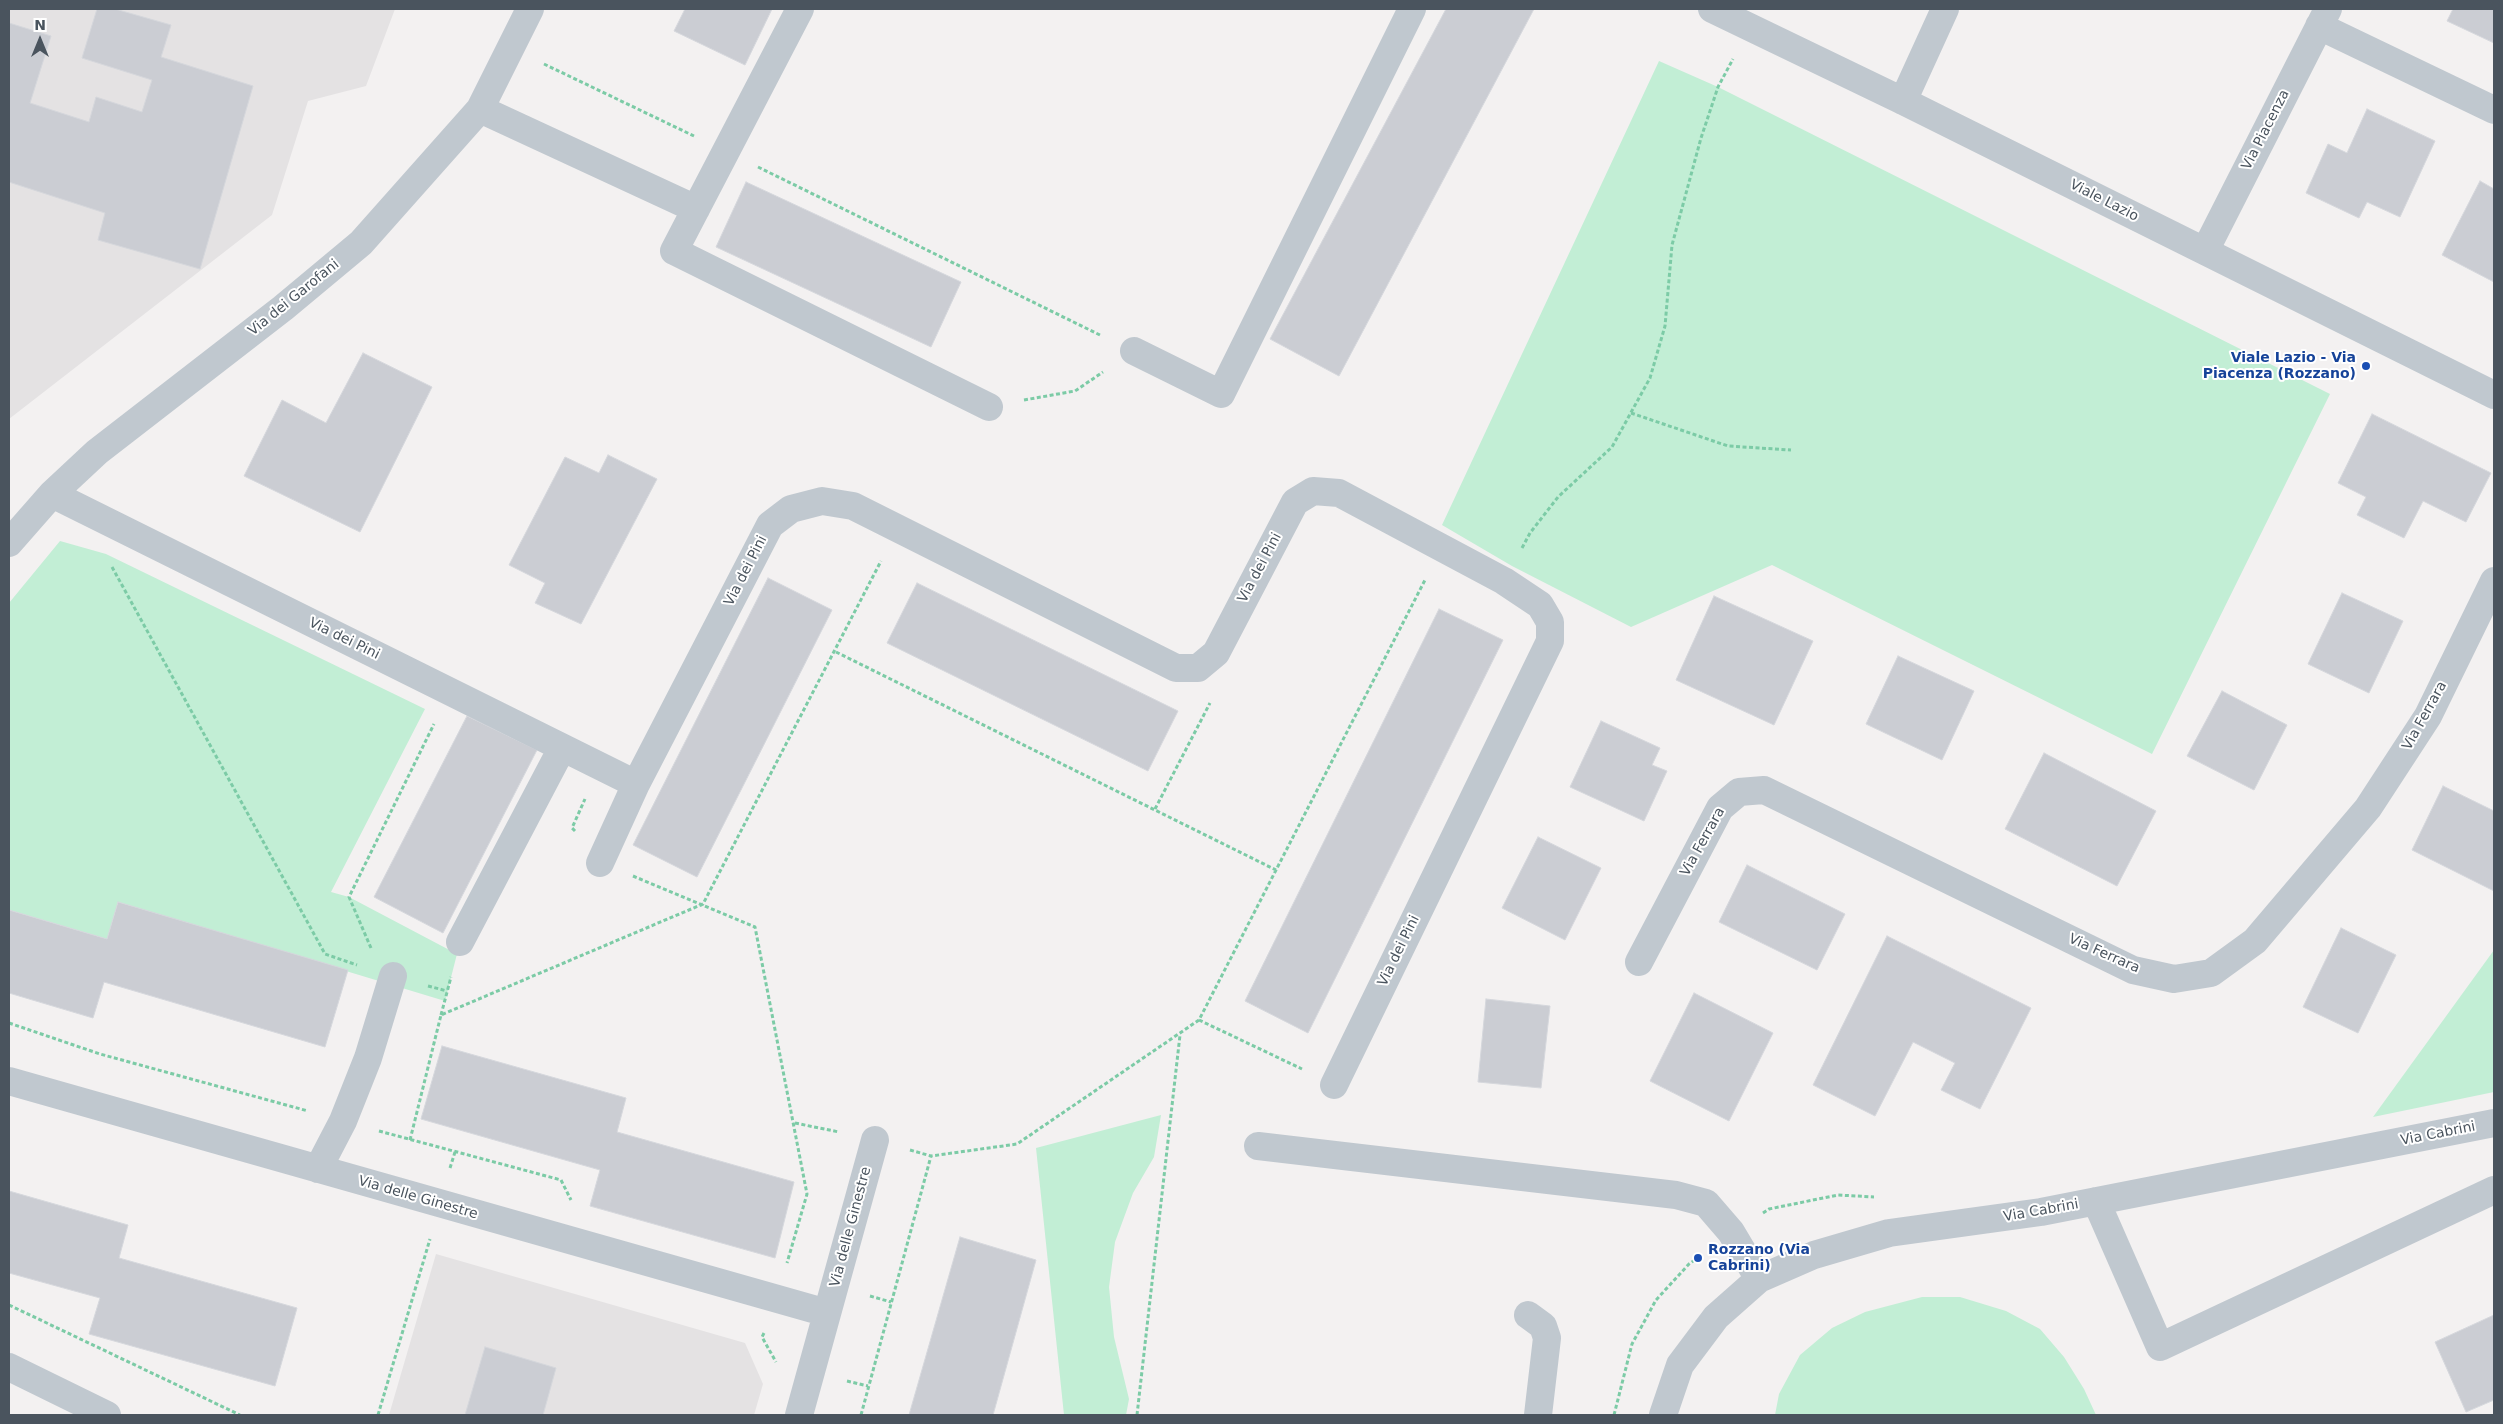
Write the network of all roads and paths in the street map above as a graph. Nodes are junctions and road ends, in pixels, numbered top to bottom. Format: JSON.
{"nodes":[{"id":1,"x":530,"y":9,"type":"edge"},
{"id":2,"x":800,"y":9,"type":"edge"},
{"id":3,"x":1412,"y":9,"type":"edge"},
{"id":4,"x":1712,"y":9,"type":"edge"},
{"id":5,"x":1945,"y":9,"type":"edge"},
{"id":6,"x":2324,"y":18,"type":"edge"},
{"id":7,"x":1747,"y":27,"type":"junction"},
{"id":8,"x":510,"y":48,"type":"junction"},
{"id":9,"x":1904,"y":101,"type":"junction"},
{"id":10,"x":480,"y":109,"type":"junction"},
{"id":11,"x":2494,"y":110,"type":"edge"},
{"id":12,"x":726,"y":151,"type":"junction"},
{"id":13,"x":696,"y":209,"type":"junction"},
{"id":14,"x":2205,"y":251,"type":"junction"},
{"id":15,"x":1134,"y":351,"type":"junction"},
{"id":16,"x":2494,"y":395,"type":"edge"},
{"id":17,"x":989,"y":407,"type":"joint"},
{"id":18,"x":1631,"y":413,"type":"junction"},
{"id":19,"x":1791,"y":450,"type":"dead end"},
{"id":20,"x":52,"y":494,"type":"junction"},
{"id":21,"x":897,"y":529,"type":"junction"},
{"id":22,"x":9,"y":543,"type":"edge"},
{"id":23,"x":110,"y":563,"type":"dead end"},
{"id":24,"x":1427,"y":576,"type":"dead end"},
{"id":25,"x":1504,"y":581,"type":"junction"},
{"id":26,"x":2494,"y":581,"type":"edge"},
{"id":27,"x":836,"y":652,"type":"junction"},
{"id":28,"x":1198,"y":668,"type":"junction"},
{"id":29,"x":449,"y":691,"type":"junction"},
{"id":30,"x":562,"y":748,"type":"junction"},
{"id":31,"x":600,"y":766,"type":"junction"},
{"id":32,"x":636,"y":784,"type":"junction"},
{"id":33,"x":1156,"y":809,"type":"junction"},
{"id":34,"x":600,"y":863,"type":"junction"},
{"id":35,"x":1276,"y":870,"type":"junction"},
{"id":36,"x":703,"y":904,"type":"junction"},
{"id":37,"x":460,"y":942,"type":"dead end"},
{"id":38,"x":1639,"y":962,"type":"dead end"},
{"id":39,"x":387,"y":974,"type":"junction"},
{"id":40,"x":447,"y":991,"type":"dead end"},
{"id":41,"x":1199,"y":1020,"type":"junction"},
{"id":42,"x":9,"y":1022,"type":"edge"},
{"id":43,"x":1180,"y":1034,"type":"junction"},
{"id":44,"x":9,"y":1081,"type":"edge"},
{"id":45,"x":1334,"y":1085,"type":"joint"},
{"id":46,"x":343,"y":1121,"type":"junction"},
{"id":47,"x":2494,"y":1123,"type":"edge"},
{"id":48,"x":410,"y":1140,"type":"junction"},
{"id":49,"x":875,"y":1140,"type":"dead end"},
{"id":50,"x":1258,"y":1146,"type":"dead end"},
{"id":51,"x":455,"y":1152,"type":"junction"},
{"id":52,"x":318,"y":1169,"type":"junction"},
{"id":53,"x":2494,"y":1190,"type":"edge"},
{"id":54,"x":2096,"y":1201,"type":"junction"},
{"id":55,"x":440,"y":1204,"type":"junction"},
{"id":56,"x":574,"y":1206,"type":"dead end"},
{"id":57,"x":785,"y":1272,"type":"dead end"},
{"id":58,"x":1759,"y":1279,"type":"junction"},
{"id":59,"x":9,"y":1305,"type":"edge"},
{"id":60,"x":827,"y":1313,"type":"junction"},
{"id":61,"x":1528,"y":1315,"type":"dead end"},
{"id":62,"x":9,"y":1367,"type":"edge"},
{"id":63,"x":107,"y":1415,"type":"edge"},
{"id":64,"x":240,"y":1415,"type":"edge"},
{"id":65,"x":378,"y":1415,"type":"edge"},
{"id":66,"x":799,"y":1415,"type":"edge"},
{"id":67,"x":861,"y":1415,"type":"edge"},
{"id":68,"x":1137,"y":1415,"type":"edge"},
{"id":69,"x":1538,"y":1415,"type":"edge"},
{"id":70,"x":1663,"y":1415,"type":"edge"}],
"edges":[{"from":1,"to":8,"type":"street","name":"Via dei Garofani"},
{"from":2,"to":12,"type":"street"},
{"from":3,"to":15,"type":"street"},
{"from":4,"to":7,"type":"street","name":"Viale Lazio"},
{"from":5,"to":9,"type":"street"},
{"from":6,"to":11,"type":"street"},
{"from":6,"to":14,"type":"street","name":"Via Piacenza"},
{"from":7,"to":9,"type":"street","name":"Viale Lazio"},
{"from":7,"to":18,"type":"path"},
{"from":8,"to":10,"type":"street","name":"Via dei Garofani"},
{"from":8,"to":12,"type":"path"},
{"from":9,"to":14,"type":"street","name":"Viale Lazio"},
{"from":10,"to":13,"type":"street"},
{"from":10,"to":20,"type":"street","name":"Via dei Garofani"},
{"from":12,"to":13,"type":"street"},
{"from":12,"to":15,"type":"path"},
{"from":13,"to":17,"type":"street"},
{"from":14,"to":16,"type":"street","name":"Viale Lazio"},
{"from":15,"to":17,"type":"path"},
{"from":18,"to":19,"type":"path"},
{"from":18,"to":25,"type":"path"},
{"from":20,"to":22,"type":"street","name":"Via dei Garofani"},
{"from":20,"to":29,"type":"street","name":"Via dei Pini"},
{"from":21,"to":27,"type":"path"},
{"from":21,"to":28,"type":"street","name":"Via dei Pini"},
{"from":21,"to":32,"type":"street","name":"Via dei Pini"},
{"from":23,"to":39,"type":"path"},
{"from":24,"to":35,"type":"path"},
{"from":25,"to":28,"type":"street","name":"Via dei Pini"},
{"from":25,"to":45,"type":"street","name":"Via dei Pini"},
{"from":26,"to":38,"type":"street","name":"Via Ferrara"},
{"from":27,"to":33,"type":"path"},
{"from":27,"to":36,"type":"path"},
{"from":28,"to":33,"type":"path"},
{"from":29,"to":30,"type":"street","name":"Via dei Pini"},
{"from":29,"to":39,"type":"path"},
{"from":30,"to":31,"type":"street","name":"Via dei Pini"},
{"from":30,"to":37,"type":"street"},
{"from":31,"to":32,"type":"street","name":"Via dei Pini"},
{"from":31,"to":34,"type":"path"},
{"from":32,"to":34,"type":"street","name":"Via dei Pini"},
{"from":33,"to":35,"type":"path"},
{"from":34,"to":36,"type":"path"},
{"from":35,"to":41,"type":"path"},
{"from":36,"to":48,"type":"path"},
{"from":36,"to":57,"type":"path"},
{"from":39,"to":40,"type":"path"},
{"from":39,"to":46,"type":"street"},
{"from":41,"to":43,"type":"path"},
{"from":41,"to":45,"type":"path"},
{"from":42,"to":46,"type":"path"},
{"from":43,"to":67,"type":"path"},
{"from":43,"to":68,"type":"path"},
{"from":44,"to":52,"type":"street","name":"Via delle Ginestre"},
{"from":46,"to":48,"type":"path"},
{"from":46,"to":52,"type":"street"},
{"from":47,"to":54,"type":"street","name":"Via Cabrini"},
{"from":48,"to":51,"type":"path"},
{"from":49,"to":60,"type":"street","name":"Via delle Ginestre"},
{"from":50,"to":58,"type":"street"},
{"from":51,"to":55,"type":"path"},
{"from":51,"to":56,"type":"path"},
{"from":52,"to":55,"type":"street","name":"Via delle Ginestre"},
{"from":53,"to":54,"type":"street"},
{"from":54,"to":58,"type":"street","name":"Via Cabrini"},
{"from":55,"to":60,"type":"street","name":"Via delle Ginestre"},
{"from":55,"to":65,"type":"path"},
{"from":58,"to":70,"type":"street","name":"Via Cabrini"},
{"from":59,"to":64,"type":"path"},
{"from":60,"to":66,"type":"street","name":"Via delle Ginestre"},
{"from":61,"to":69,"type":"street"},
{"from":62,"to":63,"type":"street"}]}
